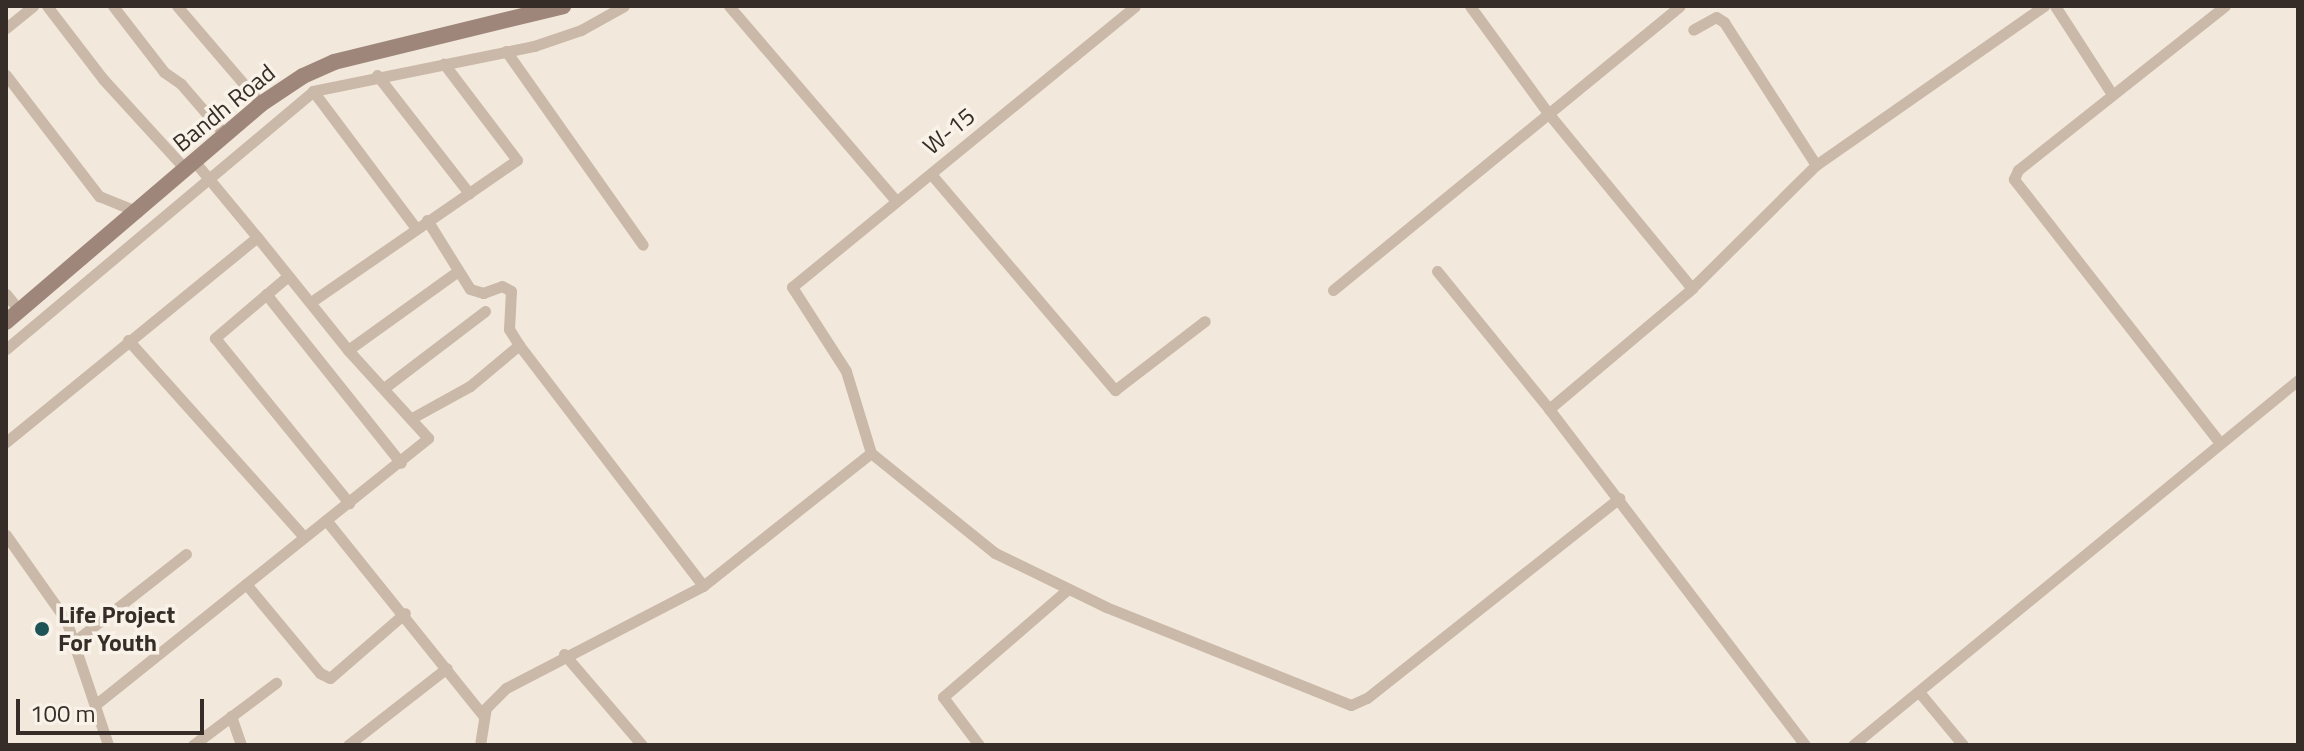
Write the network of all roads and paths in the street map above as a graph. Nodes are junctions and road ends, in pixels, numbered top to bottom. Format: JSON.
{"nodes":[{"id":1,"x":33,"y":6,"type":"edge"},
{"id":2,"x":47,"y":6,"type":"edge"},
{"id":3,"x":113,"y":6,"type":"edge"},
{"id":4,"x":177,"y":6,"type":"edge"},
{"id":5,"x":563,"y":6,"type":"edge"},
{"id":6,"x":624,"y":6,"type":"edge"},
{"id":7,"x":729,"y":6,"type":"edge"},
{"id":8,"x":1470,"y":6,"type":"edge"},
{"id":9,"x":1680,"y":6,"type":"edge"},
{"id":10,"x":2044,"y":6,"type":"edge"},
{"id":11,"x":2055,"y":6,"type":"edge"},
{"id":12,"x":2225,"y":6,"type":"edge"},
{"id":13,"x":1131,"y":7,"type":"edge"},
{"id":14,"x":6,"y":28,"type":"edge"},
{"id":15,"x":1693,"y":30,"type":"dead end"},
{"id":16,"x":506,"y":51,"type":"junction"},
{"id":17,"x":444,"y":64,"type":"junction"},
{"id":18,"x":6,"y":75,"type":"edge"},
{"id":19,"x":377,"y":75,"type":"junction"},
{"id":20,"x":313,"y":91,"type":"junction"},
{"id":21,"x":2112,"y":94,"type":"junction"},
{"id":22,"x":261,"y":104,"type":"junction"},
{"id":23,"x":1548,"y":113,"type":"junction"},
{"id":24,"x":225,"y":135,"type":"junction"},
{"id":25,"x":1816,"y":165,"type":"junction"},
{"id":26,"x":190,"y":166,"type":"junction"},
{"id":27,"x":931,"y":174,"type":"junction"},
{"id":28,"x":207,"y":177,"type":"junction"},
{"id":29,"x":469,"y":193,"type":"junction"},
{"id":30,"x":896,"y":201,"type":"junction"},
{"id":31,"x":138,"y":212,"type":"junction"},
{"id":32,"x":427,"y":220,"type":"junction"},
{"id":33,"x":415,"y":227,"type":"junction"},
{"id":34,"x":257,"y":237,"type":"junction"},
{"id":35,"x":643,"y":245,"type":"dead end"},
{"id":36,"x":458,"y":271,"type":"junction"},
{"id":37,"x":1437,"y":271,"type":"dead end"},
{"id":38,"x":288,"y":276,"type":"junction"},
{"id":39,"x":1692,"y":288,"type":"junction"},
{"id":40,"x":1333,"y":290,"type":"dead end"},
{"id":41,"x":6,"y":294,"type":"edge"},
{"id":42,"x":266,"y":294,"type":"junction"},
{"id":43,"x":311,"y":302,"type":"junction"},
{"id":44,"x":20,"y":311,"type":"junction"},
{"id":45,"x":485,"y":311,"type":"dead end"},
{"id":46,"x":1205,"y":321,"type":"dead end"},
{"id":47,"x":6,"y":322,"type":"edge"},
{"id":48,"x":128,"y":340,"type":"junction"},
{"id":49,"x":519,"y":345,"type":"junction"},
{"id":50,"x":6,"y":349,"type":"edge"},
{"id":51,"x":348,"y":350,"type":"junction"},
{"id":52,"x":2298,"y":380,"type":"edge"},
{"id":53,"x":384,"y":388,"type":"junction"},
{"id":54,"x":1549,"y":409,"type":"junction"},
{"id":55,"x":412,"y":418,"type":"junction"},
{"id":56,"x":6,"y":442,"type":"edge"},
{"id":57,"x":2220,"y":443,"type":"junction"},
{"id":58,"x":871,"y":453,"type":"junction"},
{"id":59,"x":401,"y":463,"type":"junction"},
{"id":60,"x":1619,"y":498,"type":"junction"},
{"id":61,"x":349,"y":503,"type":"junction"},
{"id":62,"x":326,"y":520,"type":"junction"},
{"id":63,"x":6,"y":535,"type":"edge"},
{"id":64,"x":303,"y":536,"type":"junction"},
{"id":65,"x":186,"y":554,"type":"dead end"},
{"id":66,"x":246,"y":584,"type":"junction"},
{"id":67,"x":703,"y":586,"type":"junction"},
{"id":68,"x":1068,"y":589,"type":"junction"},
{"id":69,"x":405,"y":613,"type":"junction"},
{"id":70,"x":75,"y":641,"type":"junction"},
{"id":71,"x":564,"y":654,"type":"junction"},
{"id":72,"x":447,"y":668,"type":"junction"},
{"id":73,"x":276,"y":683,"type":"dead end"},
{"id":74,"x":1919,"y":692,"type":"junction"},
{"id":75,"x":95,"y":705,"type":"junction"},
{"id":76,"x":483,"y":715,"type":"junction"},
{"id":77,"x":231,"y":716,"type":"junction"},
{"id":78,"x":108,"y":745,"type":"edge"},
{"id":79,"x":193,"y":745,"type":"edge"},
{"id":80,"x":241,"y":745,"type":"edge"},
{"id":81,"x":348,"y":745,"type":"edge"},
{"id":82,"x":480,"y":745,"type":"edge"},
{"id":83,"x":642,"y":745,"type":"edge"},
{"id":84,"x":979,"y":745,"type":"edge"},
{"id":85,"x":1805,"y":745,"type":"edge"},
{"id":86,"x":1853,"y":745,"type":"edge"},
{"id":87,"x":1963,"y":745,"type":"edge"}],
"edges":[{"from":1,"to":14,"type":"street"},
{"from":2,"to":26,"type":"street"},
{"from":3,"to":24,"type":"street"},
{"from":4,"to":22,"type":"street"},
{"from":5,"to":22,"type":"street","name":"Bandh Road"},
{"from":6,"to":16,"type":"street"},
{"from":7,"to":30,"type":"street"},
{"from":8,"to":23,"type":"street"},
{"from":9,"to":23,"type":"street"},
{"from":10,"to":25,"type":"street"},
{"from":11,"to":21,"type":"street"},
{"from":12,"to":21,"type":"street"},
{"from":13,"to":27,"type":"street","name":"W-15"},
{"from":15,"to":25,"type":"street"},
{"from":16,"to":17,"type":"street"},
{"from":16,"to":35,"type":"street"},
{"from":17,"to":19,"type":"street"},
{"from":17,"to":29,"type":"street"},
{"from":18,"to":31,"type":"street"},
{"from":19,"to":20,"type":"street"},
{"from":19,"to":29,"type":"street"},
{"from":20,"to":28,"type":"street"},
{"from":20,"to":33,"type":"street"},
{"from":21,"to":57,"type":"street"},
{"from":22,"to":24,"type":"street","name":"Bandh Road"},
{"from":23,"to":39,"type":"street"},
{"from":23,"to":40,"type":"street"},
{"from":24,"to":26,"type":"street","name":"Bandh Road"},
{"from":25,"to":39,"type":"street"},
{"from":26,"to":28,"type":"street"},
{"from":26,"to":31,"type":"street","name":"Bandh Road"},
{"from":27,"to":30,"type":"street","name":"W-15"},
{"from":27,"to":46,"type":"street"},
{"from":28,"to":34,"type":"street"},
{"from":28,"to":50,"type":"street"},
{"from":29,"to":32,"type":"street"},
{"from":30,"to":58,"type":"street","name":"W-15"},
{"from":31,"to":44,"type":"street","name":"Bandh Road"},
{"from":32,"to":33,"type":"street"},
{"from":32,"to":36,"type":"street"},
{"from":33,"to":43,"type":"street"},
{"from":34,"to":38,"type":"street"},
{"from":34,"to":48,"type":"street"},
{"from":36,"to":49,"type":"street"},
{"from":36,"to":51,"type":"street"},
{"from":37,"to":54,"type":"street"},
{"from":38,"to":42,"type":"street"},
{"from":38,"to":43,"type":"street"},
{"from":39,"to":54,"type":"street"},
{"from":41,"to":44,"type":"street"},
{"from":42,"to":59,"type":"street"},
{"from":42,"to":61,"type":"street"},
{"from":43,"to":51,"type":"street"},
{"from":44,"to":47,"type":"street","name":"Bandh Road"},
{"from":45,"to":53,"type":"street"},
{"from":48,"to":56,"type":"street"},
{"from":48,"to":64,"type":"street"},
{"from":49,"to":55,"type":"street"},
{"from":49,"to":67,"type":"street"},
{"from":51,"to":53,"type":"street"},
{"from":52,"to":57,"type":"street"},
{"from":53,"to":55,"type":"street"},
{"from":54,"to":60,"type":"street"},
{"from":55,"to":59,"type":"street"},
{"from":57,"to":74,"type":"street"},
{"from":58,"to":67,"type":"street"},
{"from":58,"to":68,"type":"street"},
{"from":59,"to":61,"type":"street"},
{"from":60,"to":68,"type":"street"},
{"from":60,"to":85,"type":"street"},
{"from":61,"to":62,"type":"street"},
{"from":62,"to":64,"type":"street"},
{"from":62,"to":69,"type":"street"},
{"from":63,"to":70,"type":"street"},
{"from":64,"to":66,"type":"street"},
{"from":65,"to":70,"type":"street"},
{"from":66,"to":69,"type":"street"},
{"from":66,"to":75,"type":"street"},
{"from":67,"to":71,"type":"street"},
{"from":68,"to":84,"type":"street"},
{"from":69,"to":72,"type":"street"},
{"from":70,"to":75,"type":"street"},
{"from":71,"to":76,"type":"street"},
{"from":71,"to":83,"type":"street"},
{"from":72,"to":76,"type":"street"},
{"from":72,"to":81,"type":"street"},
{"from":73,"to":77,"type":"street"},
{"from":74,"to":86,"type":"street"},
{"from":74,"to":87,"type":"street"},
{"from":75,"to":78,"type":"street"},
{"from":76,"to":82,"type":"street"},
{"from":77,"to":79,"type":"street"},
{"from":77,"to":80,"type":"street"}]}
